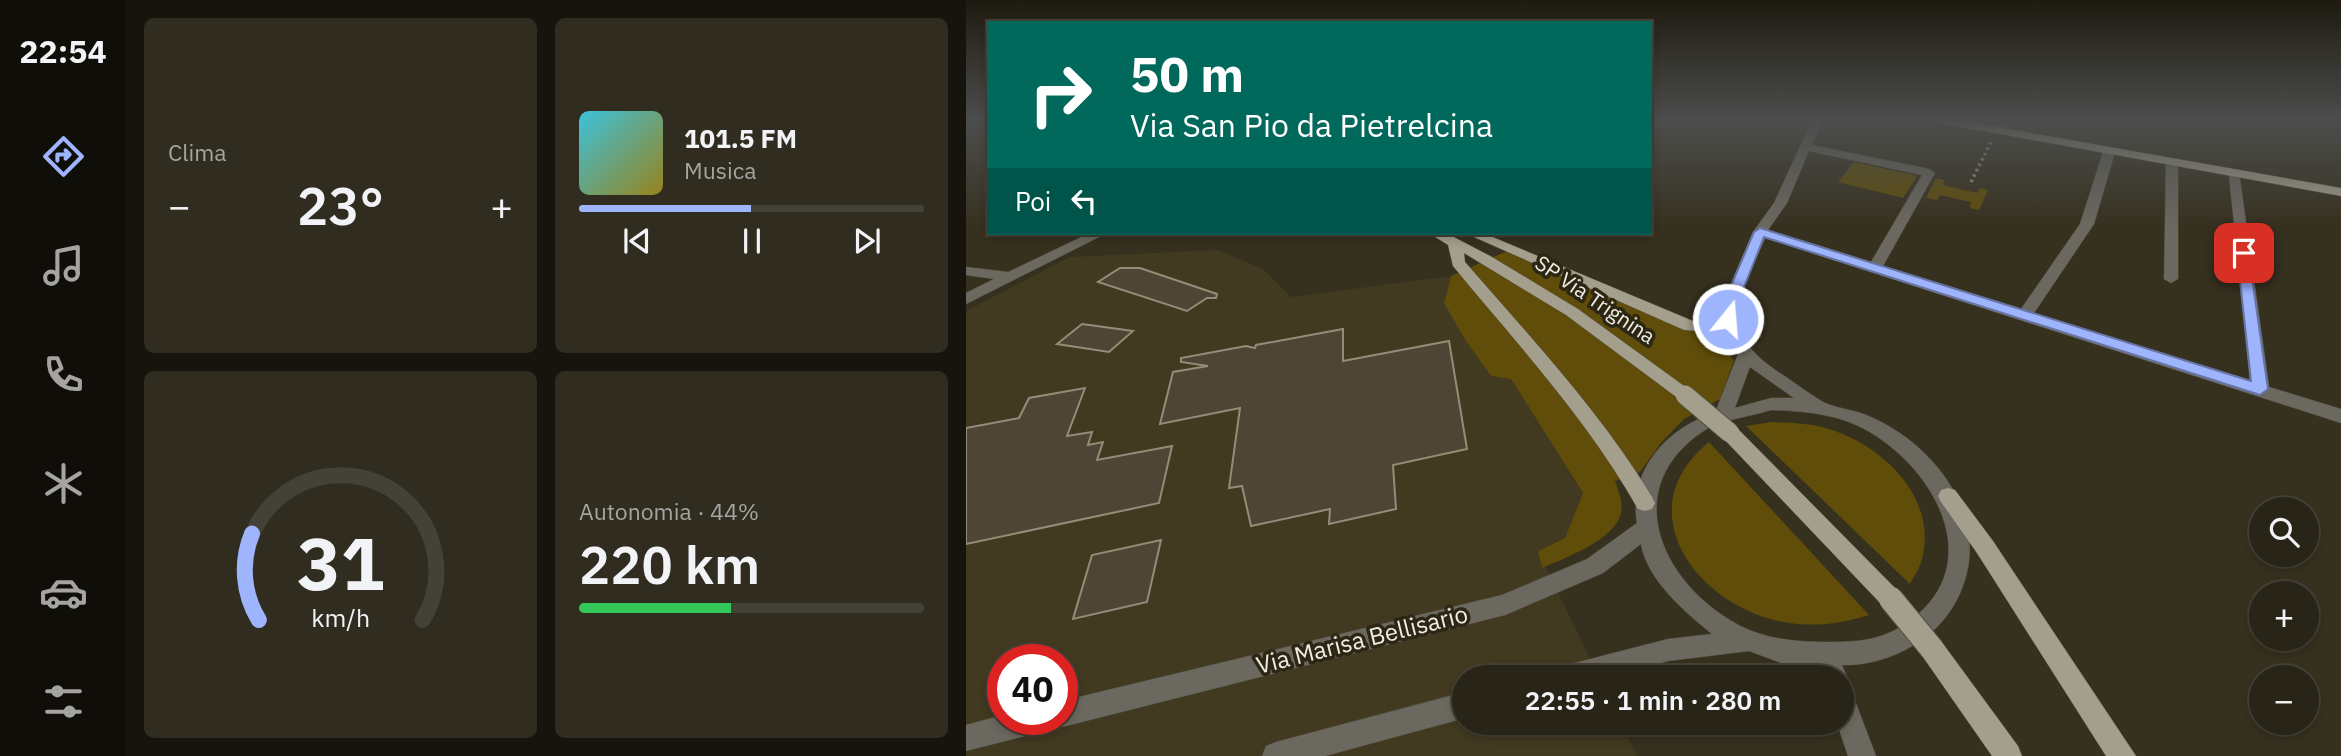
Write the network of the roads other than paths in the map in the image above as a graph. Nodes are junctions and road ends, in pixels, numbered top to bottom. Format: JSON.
{"nodes":[{"id":1,"x":1801,"y":156,"type":"edge"},
{"id":2,"x":1849,"y":156,"type":"edge"},
{"id":3,"x":2108,"y":156,"type":"edge"},
{"id":4,"x":2131,"y":156,"type":"edge"},
{"id":5,"x":2172,"y":164,"type":"junction"},
{"id":6,"x":2235,"y":175,"type":"junction"},
{"id":7,"x":2341,"y":192,"type":"edge"},
{"id":8,"x":1760,"y":232,"type":"junction"},
{"id":9,"x":1096,"y":235,"type":"edge"},
{"id":10,"x":1440,"y":235,"type":"edge"},
{"id":11,"x":1479,"y":235,"type":"edge"},
{"id":12,"x":1455,"y":243,"type":"junction"},
{"id":13,"x":1875,"y":268,"type":"junction"},
{"id":14,"x":966,"y":271,"type":"edge"},
{"id":15,"x":1010,"y":276,"type":"junction"},
{"id":16,"x":2171,"y":279,"type":"dead end"},
{"id":17,"x":966,"y":299,"type":"edge"},
{"id":18,"x":2025,"y":315,"type":"junction"},
{"id":19,"x":1729,"y":328,"type":"junction"},
{"id":20,"x":1746,"y":354,"type":"junction"},
{"id":21,"x":2260,"y":389,"type":"junction"},
{"id":22,"x":1822,"y":408,"type":"junction"},
{"id":23,"x":2341,"y":416,"type":"edge"},
{"id":24,"x":1727,"y":423,"type":"junction"},
{"id":25,"x":1948,"y":496,"type":"junction"},
{"id":26,"x":1644,"y":503,"type":"junction"},
{"id":27,"x":1646,"y":529,"type":"junction"},
{"id":28,"x":1745,"y":641,"type":"junction"},
{"id":29,"x":1612,"y":665,"type":"edge"},
{"id":30,"x":1824,"y":665,"type":"edge"},
{"id":31,"x":1835,"y":665,"type":"edge"},
{"id":32,"x":1452,"y":709,"type":"edge"},
{"id":33,"x":1078,"y":710,"type":"edge"},
{"id":34,"x":987,"y":733,"type":"edge"},
{"id":35,"x":1854,"y":733,"type":"edge"},
{"id":36,"x":966,"y":738,"type":"edge"},
{"id":37,"x":1276,"y":756,"type":"edge"},
{"id":38,"x":1862,"y":756,"type":"edge"},
{"id":39,"x":2008,"y":756,"type":"edge"},
{"id":40,"x":2122,"y":756,"type":"edge"}],
"edges":[{"from":1,"to":8,"type":"street"},
{"from":2,"to":13,"type":"street"},
{"from":3,"to":18,"type":"street"},
{"from":4,"to":5,"type":"main road"},
{"from":5,"to":6,"type":"main road"},
{"from":5,"to":16,"type":"street"},
{"from":6,"to":7,"type":"main road"},
{"from":6,"to":21,"type":"street"},
{"from":8,"to":13,"type":"street"},
{"from":8,"to":19,"type":"street"},
{"from":9,"to":15,"type":"street"},
{"from":10,"to":12,"type":"main road","name":"SP Via Trignina"},
{"from":11,"to":19,"type":"main road"},
{"from":12,"to":24,"type":"main road","name":"SP Via Trignina","bridge":true},
{"from":12,"to":26,"type":"main road"},
{"from":13,"to":18,"type":"street"},
{"from":14,"to":15,"type":"street"},
{"from":15,"to":17,"type":"street"},
{"from":18,"to":21,"type":"street"},
{"from":19,"to":20,"type":"street"},
{"from":20,"to":22,"type":"street"},
{"from":20,"to":24,"type":"street"},
{"from":21,"to":23,"type":"street"},
{"from":22,"to":24,"type":"street"},
{"from":22,"to":25,"type":"street"},
{"from":24,"to":26,"type":"street"},
{"from":24,"to":39,"type":"main road","bridge":true},
{"from":25,"to":31,"type":"street"},
{"from":25,"to":40,"type":"main road"},
{"from":26,"to":27,"type":"street"},
{"from":27,"to":28,"type":"street"},
{"from":27,"to":33,"type":"street","name":"Via Marisa Bellisario"},
{"from":28,"to":29,"type":"street"},
{"from":28,"to":30,"type":"street"},
{"from":32,"to":37,"type":"street"},
{"from":34,"to":36,"type":"street"},
{"from":35,"to":38,"type":"street"}]}
